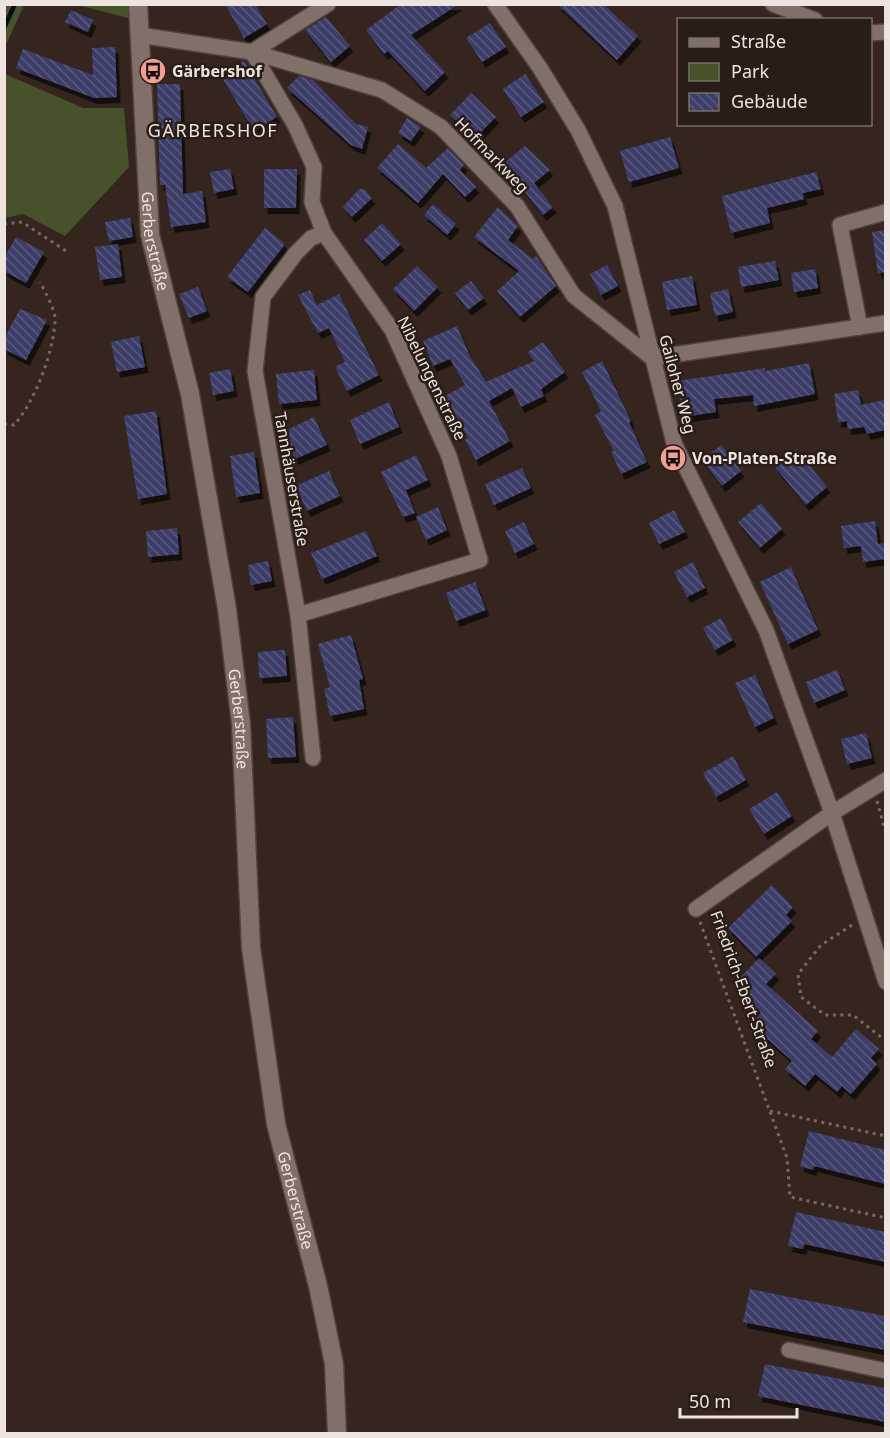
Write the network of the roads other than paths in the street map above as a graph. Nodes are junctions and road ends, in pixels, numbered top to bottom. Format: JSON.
{"nodes":[{"id":1,"x":138,"y":4,"type":"edge"},
{"id":2,"x":328,"y":4,"type":"edge"},
{"id":3,"x":495,"y":4,"type":"edge"},
{"id":4,"x":772,"y":4,"type":"edge"},
{"id":5,"x":810,"y":18,"type":"edge"},
{"id":6,"x":139,"y":35,"type":"junction"},
{"id":7,"x":252,"y":52,"type":"junction"},
{"id":8,"x":885,"y":212,"type":"edge"},
{"id":9,"x":324,"y":232,"type":"junction"},
{"id":10,"x":885,"y":323,"type":"edge"},
{"id":11,"x":860,"y":327,"type":"junction"},
{"id":12,"x":652,"y":358,"type":"junction"},
{"id":13,"x":298,"y":615,"type":"junction"},
{"id":14,"x":313,"y":758,"type":"dead end"},
{"id":15,"x":879,"y":784,"type":"edge"},
{"id":16,"x":832,"y":813,"type":"junction"},
{"id":17,"x":696,"y":909,"type":"road end"},
{"id":18,"x":885,"y":982,"type":"edge"},
{"id":19,"x":789,"y":1350,"type":"dead end"},
{"id":20,"x":885,"y":1371,"type":"edge"},
{"id":21,"x":337,"y":1434,"type":"edge"}],
"edges":[{"from":1,"to":6,"type":"street","name":"Gerberstraße"},
{"from":2,"to":7,"type":"street"},
{"from":3,"to":12,"type":"street","name":"Gailoher Weg"},
{"from":4,"to":5,"type":"street"},
{"from":6,"to":7,"type":"street","name":"Hofmarkweg"},
{"from":6,"to":21,"type":"street","name":"Gerberstraße"},
{"from":7,"to":9,"type":"street","name":"Nibelungenstraße"},
{"from":7,"to":12,"type":"street","name":"Hofmarkweg"},
{"from":8,"to":11,"type":"street"},
{"from":9,"to":13,"type":"street","name":"Tannhäuserstraße"},
{"from":9,"to":13,"type":"street","name":"Nibelungenstraße"},
{"from":10,"to":11,"type":"street"},
{"from":11,"to":12,"type":"street"},
{"from":12,"to":16,"type":"street","name":"Gailoher Weg"},
{"from":13,"to":14,"type":"street","name":"Tannhäuserstraße"},
{"from":15,"to":16,"type":"street","name":"Friedrich-Ebert-Straße"},
{"from":16,"to":17,"type":"street","name":"Friedrich-Ebert-Straße"},
{"from":16,"to":18,"type":"street","name":"Gailoher Weg"},
{"from":19,"to":20,"type":"street"}]}
